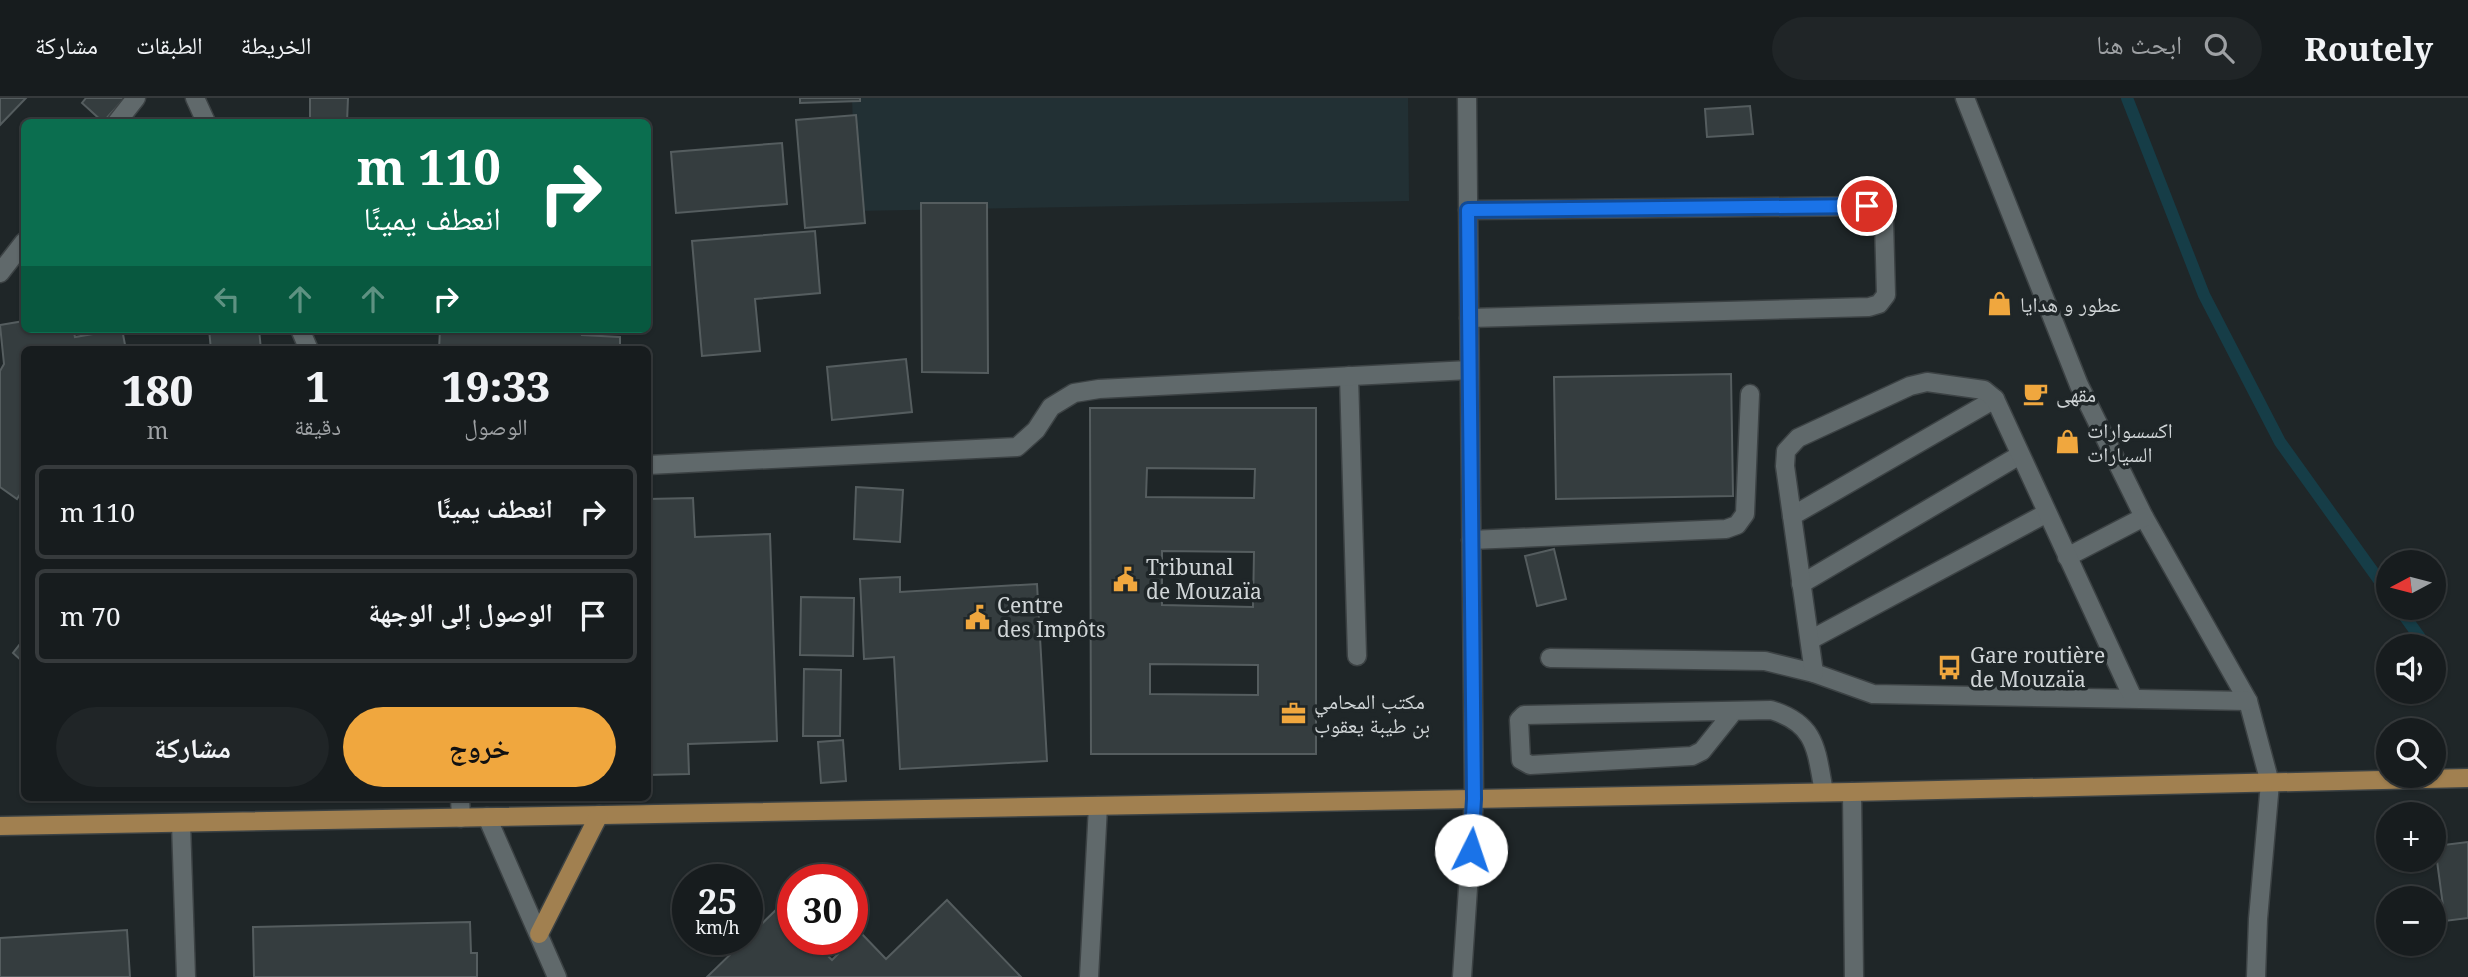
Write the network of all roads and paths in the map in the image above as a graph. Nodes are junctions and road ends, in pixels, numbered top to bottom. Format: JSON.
{"nodes":[{"id":1,"x":136,"y":98,"type":"edge"},
{"id":2,"x":195,"y":98,"type":"edge"},
{"id":3,"x":1467,"y":98,"type":"edge"},
{"id":4,"x":1965,"y":98,"type":"edge"},
{"id":5,"x":119,"y":119,"type":"edge"},
{"id":6,"x":205,"y":119,"type":"edge"},
{"id":7,"x":1468,"y":210,"type":"junction"},
{"id":8,"x":21,"y":246,"type":"edge"},
{"id":9,"x":0,"y":273,"type":"edge"},
{"id":10,"x":1469,"y":318,"type":"junction"},
{"id":11,"x":1469,"y":370,"type":"junction"},
{"id":12,"x":1349,"y":376,"type":"junction"},
{"id":13,"x":1750,"y":394,"type":"dead end"},
{"id":14,"x":1994,"y":399,"type":"junction"},
{"id":15,"x":2020,"y":455,"type":"junction"},
{"id":16,"x":651,"y":465,"type":"edge"},
{"id":17,"x":2047,"y":513,"type":"junction"},
{"id":18,"x":1792,"y":516,"type":"junction"},
{"id":19,"x":2144,"y":517,"type":"junction"},
{"id":20,"x":1471,"y":540,"type":"junction"},
{"id":21,"x":2067,"y":557,"type":"junction"},
{"id":22,"x":1801,"y":584,"type":"junction"},
{"id":23,"x":1810,"y":640,"type":"junction"},
{"id":24,"x":1357,"y":656,"type":"dead end"},
{"id":25,"x":1550,"y":658,"type":"dead end"},
{"id":26,"x":1814,"y":673,"type":"junction"},
{"id":27,"x":2133,"y":698,"type":"junction"},
{"id":28,"x":2248,"y":701,"type":"junction"},
{"id":29,"x":1734,"y":711,"type":"junction"},
{"id":30,"x":2468,"y":778,"type":"edge"},
{"id":31,"x":2270,"y":783,"type":"junction"},
{"id":32,"x":1824,"y":792,"type":"junction"},
{"id":33,"x":1852,"y":792,"type":"junction"},
{"id":34,"x":1474,"y":799,"type":"junction"},
{"id":35,"x":460,"y":801,"type":"edge"},
{"id":36,"x":1098,"y":806,"type":"junction"},
{"id":37,"x":599,"y":815,"type":"junction"},
{"id":38,"x":487,"y":817,"type":"junction"},
{"id":39,"x":461,"y":818,"type":"junction"},
{"id":40,"x":181,"y":823,"type":"junction"},
{"id":41,"x":0,"y":826,"type":"edge"},
{"id":42,"x":539,"y":934,"type":"junction"},
{"id":43,"x":186,"y":977,"type":"edge"},
{"id":44,"x":557,"y":977,"type":"edge"},
{"id":45,"x":1089,"y":977,"type":"edge"},
{"id":46,"x":1462,"y":977,"type":"edge"},
{"id":47,"x":1854,"y":977,"type":"edge"},
{"id":48,"x":2256,"y":977,"type":"edge"}],
"edges":[{"from":1,"to":5,"type":"street"},
{"from":2,"to":6,"type":"street"},
{"from":3,"to":7,"type":"street"},
{"from":4,"to":19,"type":"street"},
{"from":7,"to":10,"type":"street"},
{"from":7,"to":10,"type":"street"},
{"from":8,"to":9,"type":"street"},
{"from":10,"to":11,"type":"street"},
{"from":11,"to":12,"type":"street"},
{"from":11,"to":20,"type":"street"},
{"from":12,"to":16,"type":"street"},
{"from":12,"to":24,"type":"street"},
{"from":13,"to":20,"type":"street"},
{"from":14,"to":15,"type":"street"},
{"from":14,"to":18,"type":"street"},
{"from":14,"to":18,"type":"street"},
{"from":15,"to":17,"type":"street"},
{"from":15,"to":22,"type":"street"},
{"from":17,"to":21,"type":"street"},
{"from":17,"to":23,"type":"street"},
{"from":18,"to":22,"type":"street"},
{"from":19,"to":21,"type":"street"},
{"from":19,"to":28,"type":"street"},
{"from":20,"to":34,"type":"street"},
{"from":21,"to":27,"type":"street"},
{"from":22,"to":23,"type":"street"},
{"from":23,"to":26,"type":"street"},
{"from":25,"to":26,"type":"street"},
{"from":26,"to":27,"type":"street"},
{"from":27,"to":28,"type":"street"},
{"from":28,"to":31,"type":"street"},
{"from":29,"to":29,"type":"street"},
{"from":29,"to":32,"type":"street"},
{"from":30,"to":31,"type":"main road"},
{"from":31,"to":33,"type":"main road"},
{"from":31,"to":48,"type":"street"},
{"from":32,"to":33,"type":"main road"},
{"from":32,"to":34,"type":"main road"},
{"from":33,"to":47,"type":"street"},
{"from":34,"to":36,"type":"main road"},
{"from":34,"to":46,"type":"street"},
{"from":35,"to":39,"type":"street"},
{"from":36,"to":37,"type":"main road"},
{"from":36,"to":45,"type":"street"},
{"from":37,"to":38,"type":"main road"},
{"from":37,"to":42,"type":"main road"},
{"from":38,"to":39,"type":"main road"},
{"from":38,"to":42,"type":"street"},
{"from":39,"to":40,"type":"main road"},
{"from":40,"to":41,"type":"main road"},
{"from":40,"to":43,"type":"street"},
{"from":42,"to":44,"type":"street"}]}
